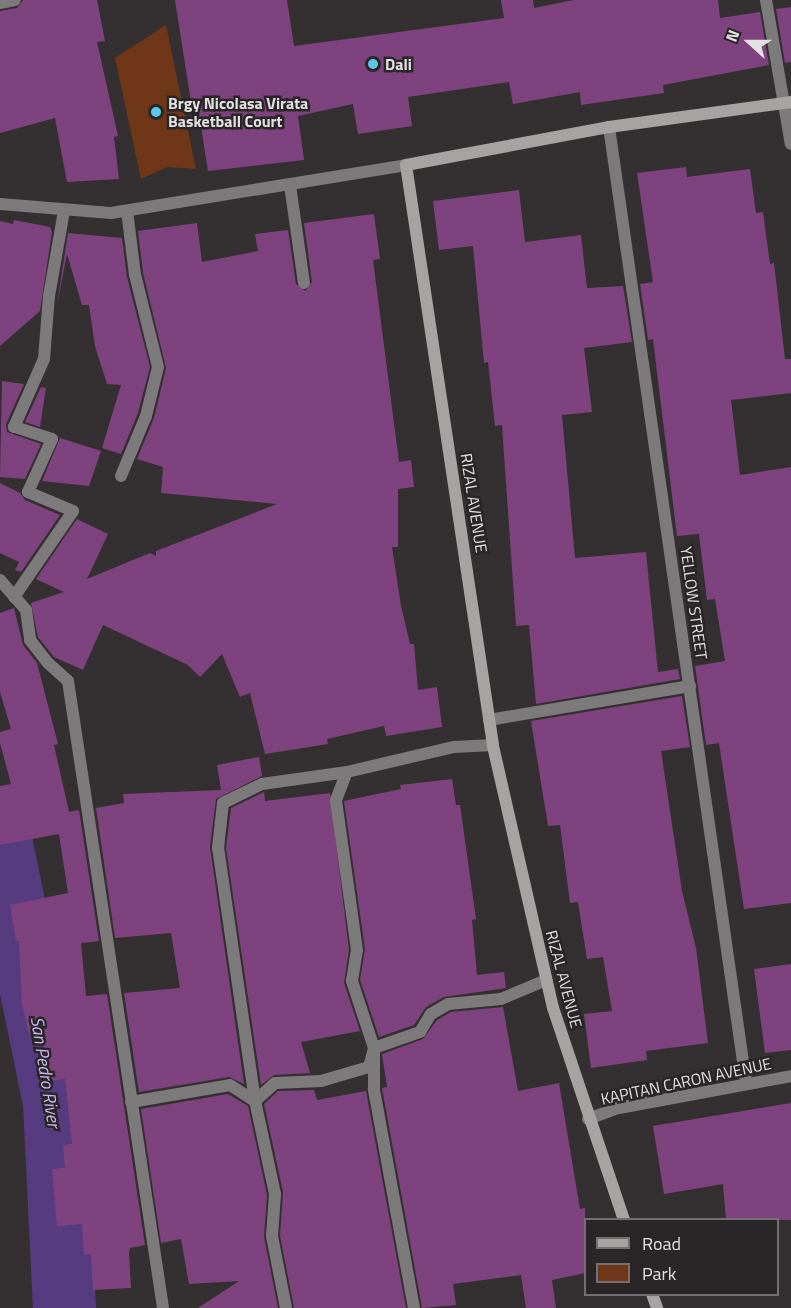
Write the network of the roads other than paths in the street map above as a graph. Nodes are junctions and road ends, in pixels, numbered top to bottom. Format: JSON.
{"nodes":[{"id":1,"x":15,"y":0,"type":"edge"},
{"id":2,"x":766,"y":0,"type":"edge"},
{"id":3,"x":0,"y":3,"type":"edge"},
{"id":4,"x":788,"y":102,"type":"edge"},
{"id":5,"x":609,"y":127,"type":"junction"},
{"id":6,"x":791,"y":144,"type":"edge"},
{"id":7,"x":406,"y":165,"type":"junction"},
{"id":8,"x":290,"y":185,"type":"junction"},
{"id":9,"x":0,"y":204,"type":"edge"},
{"id":10,"x":64,"y":211,"type":"junction"},
{"id":11,"x":127,"y":211,"type":"junction"},
{"id":12,"x":304,"y":283,"type":"dead end"},
{"id":13,"x":122,"y":476,"type":"dead end"},
{"id":14,"x":0,"y":580,"type":"edge"},
{"id":15,"x":14,"y":597,"type":"junction"},
{"id":16,"x":690,"y":686,"type":"junction"},
{"id":17,"x":489,"y":720,"type":"junction"},
{"id":18,"x":493,"y":745,"type":"junction"},
{"id":19,"x":347,"y":772,"type":"junction"},
{"id":20,"x":546,"y":980,"type":"junction"},
{"id":21,"x":374,"y":1048,"type":"junction"},
{"id":22,"x":791,"y":1076,"type":"edge"},
{"id":23,"x":746,"y":1083,"type":"junction"},
{"id":24,"x":255,"y":1101,"type":"junction"},
{"id":25,"x":131,"y":1102,"type":"junction"},
{"id":26,"x":588,"y":1119,"type":"junction"},
{"id":27,"x":623,"y":1218,"type":"edge"},
{"id":28,"x":163,"y":1308,"type":"edge"},
{"id":29,"x":286,"y":1308,"type":"edge"},
{"id":30,"x":414,"y":1308,"type":"edge"}],
"edges":[{"from":1,"to":3,"type":"street"},
{"from":2,"to":4,"type":"street"},
{"from":4,"to":5,"type":"main road"},
{"from":4,"to":6,"type":"street"},
{"from":5,"to":7,"type":"main road"},
{"from":5,"to":16,"type":"street","name":"YELLOW STREET"},
{"from":7,"to":8,"type":"street"},
{"from":7,"to":17,"type":"main road","name":"RIZAL AVENUE"},
{"from":8,"to":11,"type":"street"},
{"from":8,"to":12,"type":"street"},
{"from":9,"to":10,"type":"street"},
{"from":10,"to":11,"type":"street"},
{"from":10,"to":15,"type":"street"},
{"from":11,"to":13,"type":"street"},
{"from":14,"to":15,"type":"street"},
{"from":15,"to":25,"type":"street"},
{"from":16,"to":17,"type":"street"},
{"from":16,"to":23,"type":"street","name":"YELLOW STREET"},
{"from":17,"to":18,"type":"main road","name":"RIZAL AVENUE"},
{"from":18,"to":19,"type":"street"},
{"from":18,"to":20,"type":"main road","name":"RIZAL AVENUE"},
{"from":19,"to":21,"type":"street"},
{"from":19,"to":24,"type":"street"},
{"from":20,"to":21,"type":"street"},
{"from":20,"to":26,"type":"main road","name":"RIZAL AVENUE"},
{"from":21,"to":24,"type":"street"},
{"from":21,"to":30,"type":"street"},
{"from":22,"to":23,"type":"street","name":"KAPITAN CARON AVENUE"},
{"from":23,"to":26,"type":"street","name":"KAPITAN CARON AVENUE"},
{"from":24,"to":25,"type":"street"},
{"from":24,"to":29,"type":"street"},
{"from":25,"to":28,"type":"street"},
{"from":26,"to":27,"type":"main road","name":"RIZAL AVENUE"}]}
